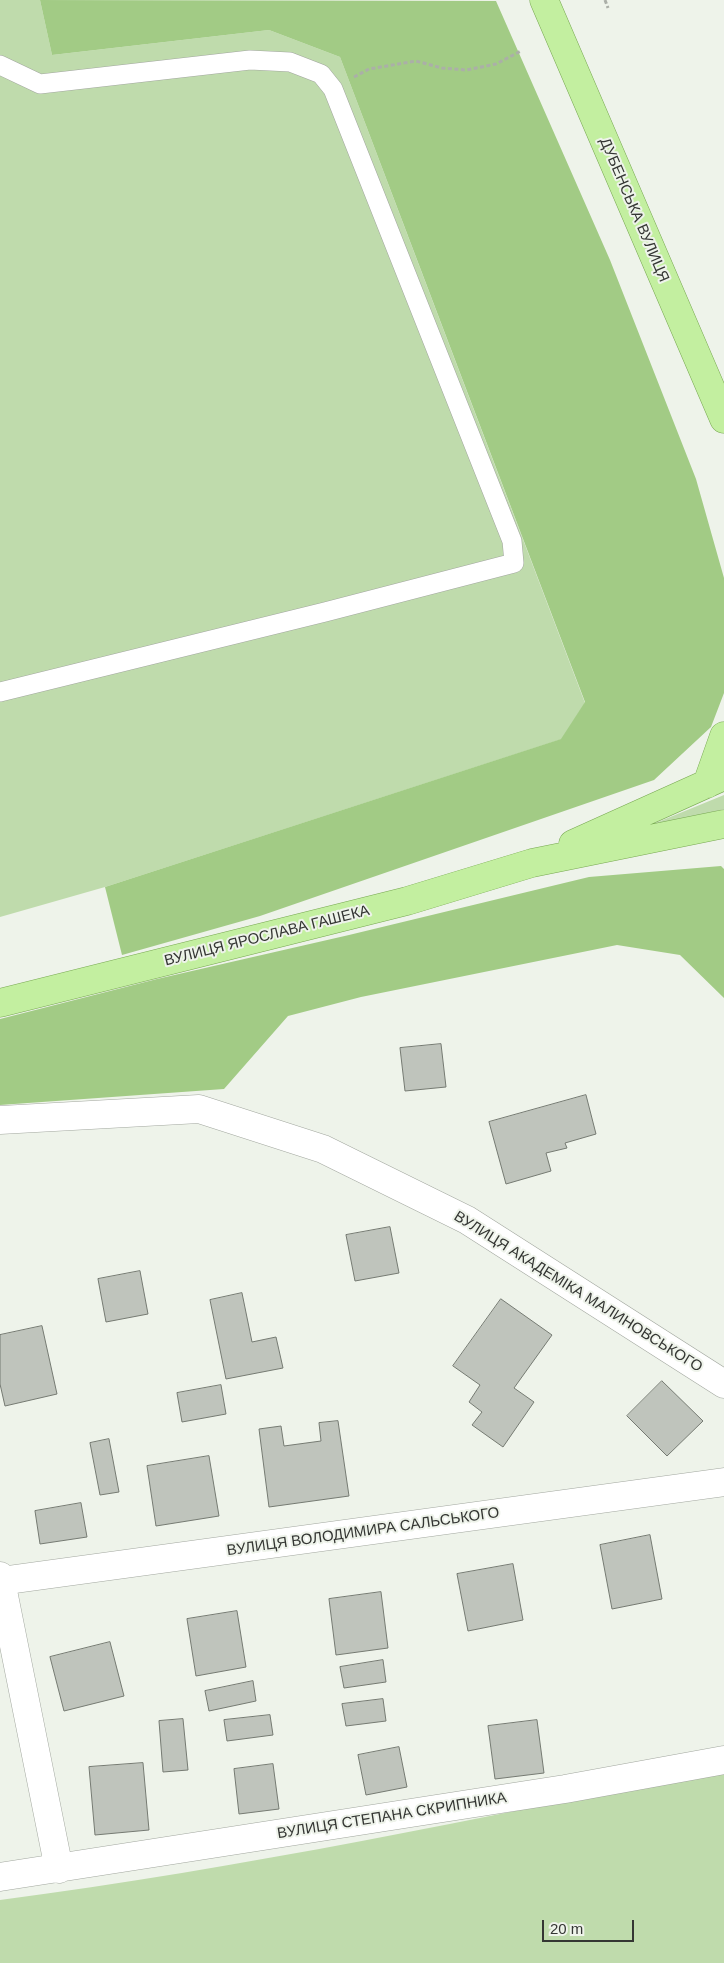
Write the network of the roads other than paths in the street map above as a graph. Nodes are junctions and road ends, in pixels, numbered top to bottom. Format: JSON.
{"nodes":[{"id":1,"x":544,"y":0,"type":"edge"},
{"id":2,"x":0,"y":65,"type":"edge"},
{"id":3,"x":724,"y":419,"type":"edge"},
{"id":4,"x":0,"y":692,"type":"edge"},
{"id":5,"x":724,"y":736,"type":"edge"},
{"id":6,"x":716,"y":780,"type":"edge"},
{"id":7,"x":724,"y":824,"type":"edge"},
{"id":8,"x":532,"y":863,"type":"junction"},
{"id":9,"x":0,"y":1003,"type":"edge"},
{"id":10,"x":0,"y":1120,"type":"edge"},
{"id":11,"x":724,"y":1384,"type":"edge"},
{"id":12,"x":724,"y":1482,"type":"edge"},
{"id":13,"x":1,"y":1579,"type":"edge"},
{"id":14,"x":724,"y":1760,"type":"edge"},
{"id":15,"x":59,"y":1869,"type":"junction"},
{"id":16,"x":0,"y":1878,"type":"edge"}],
"edges":[{"from":1,"to":3,"type":"main road","name":"ДУБЕНСЬКА ВУЛИЦЯ"},
{"from":2,"to":4,"type":"lane"},
{"from":5,"to":6,"type":"main road"},
{"from":6,"to":8,"type":"main road","name":"ВУЛИЦЯ ЯРОСЛАВА ГАШЕКА"},
{"from":7,"to":8,"type":"main road","name":"ВУЛИЦЯ ЯРОСЛАВА ГАШЕКА"},
{"from":8,"to":9,"type":"main road","name":"ВУЛИЦЯ ЯРОСЛАВА ГАШЕКА"},
{"from":10,"to":11,"type":"street","name":"ВУЛИЦЯ АКАДЕМІКА МАЛИНОВСЬКОГО"},
{"from":12,"to":13,"type":"street","name":"ВУЛИЦЯ ВОЛОДИМИРА САЛЬСЬКОГО"},
{"from":13,"to":15,"type":"street"},
{"from":14,"to":15,"type":"street","name":"ВУЛИЦЯ СТЕПАНА СКРИПНИКА"},
{"from":15,"to":16,"type":"street","name":"ВУЛИЦЯ СТЕПАНА СКРИПНИКА"}]}
